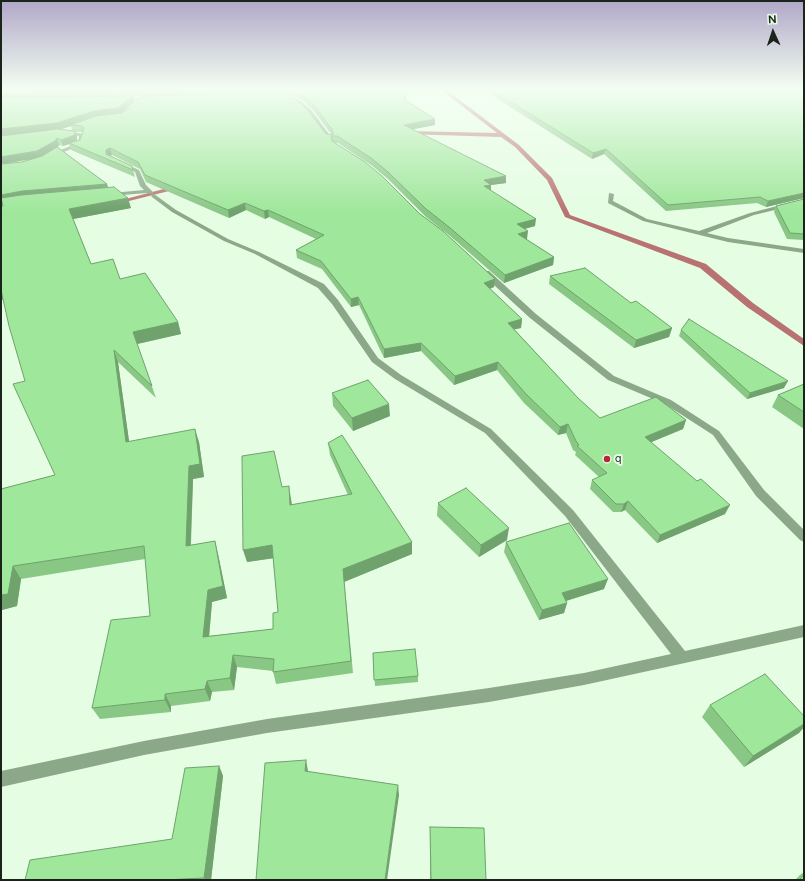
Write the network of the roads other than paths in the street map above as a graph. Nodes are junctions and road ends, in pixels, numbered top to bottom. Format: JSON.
{"nodes":[{"id":1,"x":65,"y":130,"type":"edge"},
{"id":2,"x":323,"y":130,"type":"edge"},
{"id":3,"x":330,"y":139,"type":"edge"},
{"id":4,"x":111,"y":158,"type":"edge"},
{"id":5,"x":42,"y":160,"type":"edge"},
{"id":6,"x":151,"y":194,"type":"junction"},
{"id":7,"x":611,"y":194,"type":"dead end"},
{"id":8,"x":104,"y":196,"type":"edge"},
{"id":9,"x":804,"y":201,"type":"edge"},
{"id":10,"x":700,"y":233,"type":"junction"},
{"id":11,"x":804,"y":251,"type":"edge"},
{"id":12,"x":480,"y":267,"type":"edge"},
{"id":13,"x":804,"y":537,"type":"edge"},
{"id":14,"x":804,"y":631,"type":"edge"},
{"id":15,"x":682,"y":658,"type":"junction"},
{"id":16,"x":1,"y":779,"type":"edge"}],
"edges":[{"from":1,"to":5,"type":"street"},
{"from":2,"to":3,"type":"street"},
{"from":4,"to":6,"type":"street"},
{"from":6,"to":8,"type":"street"},
{"from":6,"to":15,"type":"street"},
{"from":7,"to":10,"type":"street"},
{"from":9,"to":10,"type":"street"},
{"from":10,"to":11,"type":"street"},
{"from":12,"to":13,"type":"street"},
{"from":14,"to":15,"type":"street"},
{"from":15,"to":16,"type":"street"}]}
